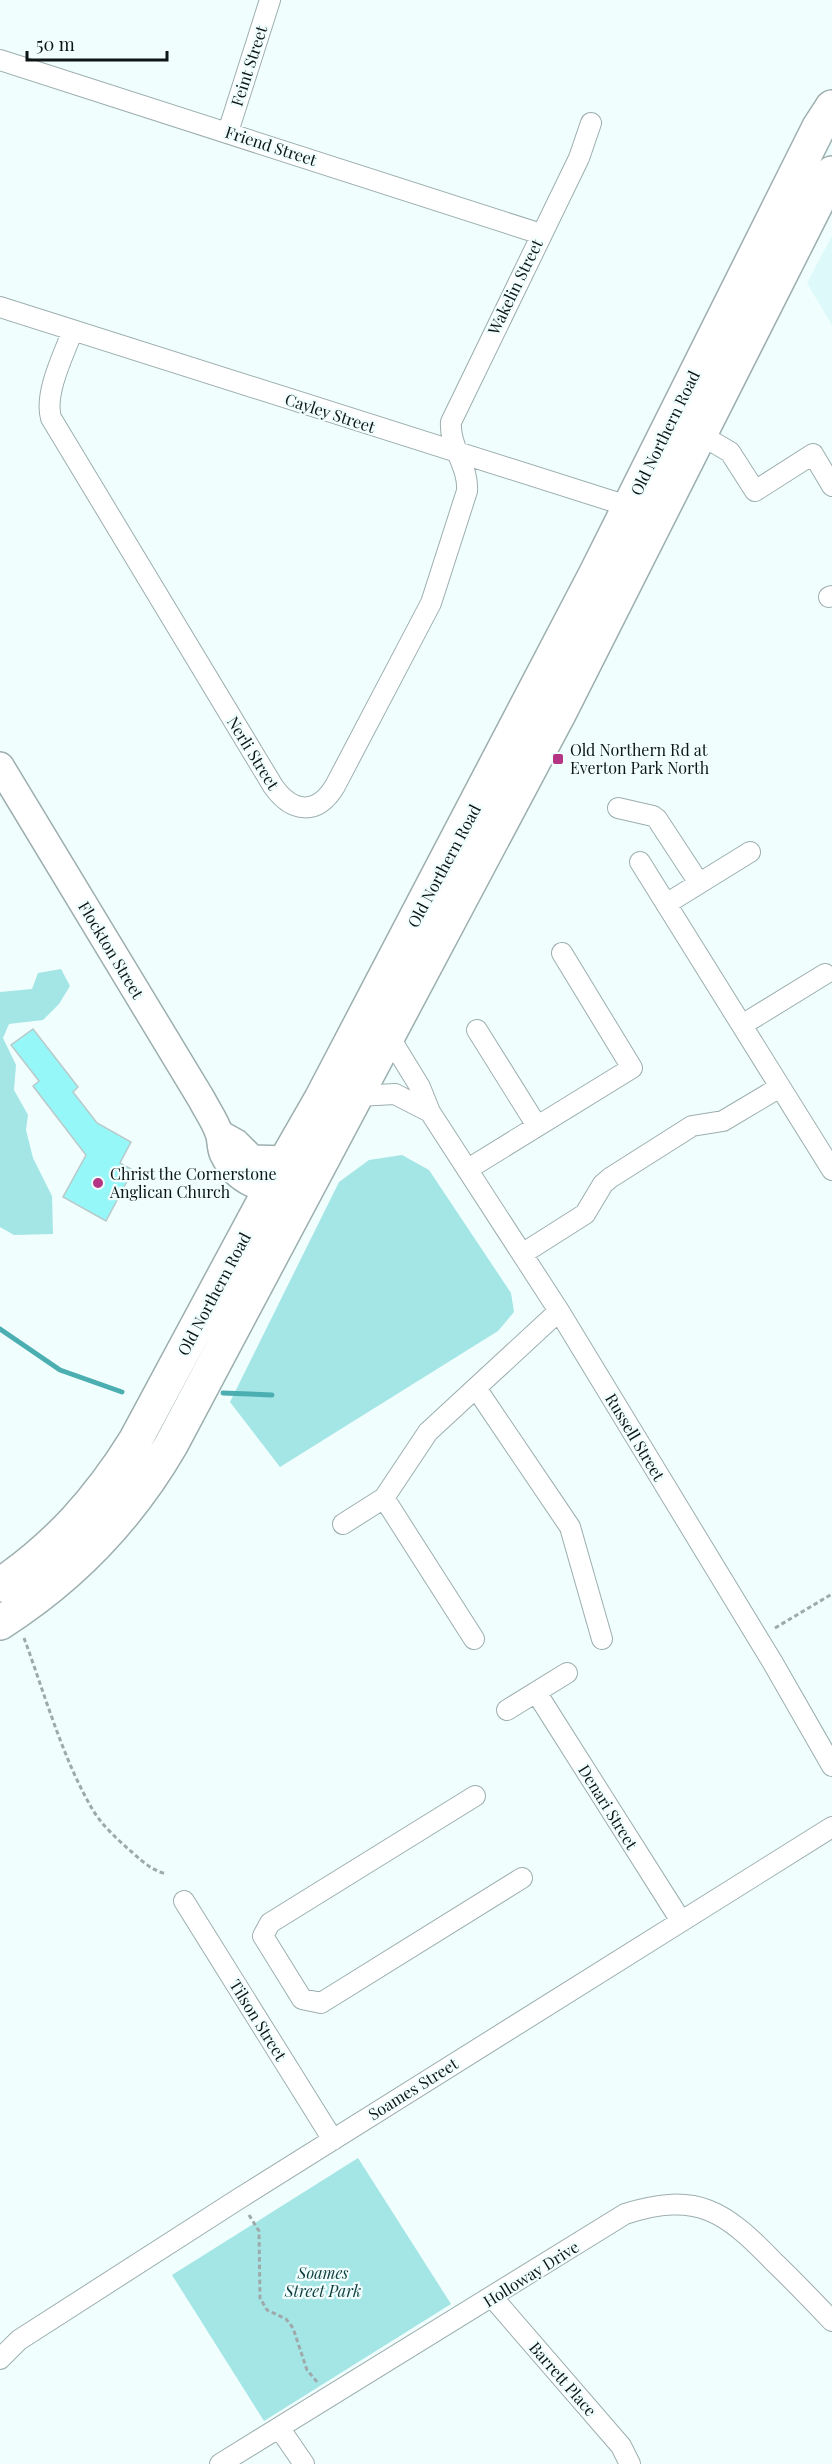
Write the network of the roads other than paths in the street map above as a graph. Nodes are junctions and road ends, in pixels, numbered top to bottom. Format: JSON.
{"nodes":[{"id":1,"x":270,"y":0,"type":"edge"},
{"id":2,"x":0,"y":60,"type":"edge"},
{"id":3,"x":832,"y":106,"type":"edge"},
{"id":4,"x":591,"y":123,"type":"dead end"},
{"id":5,"x":228,"y":132,"type":"junction"},
{"id":6,"x":832,"y":173,"type":"edge"},
{"id":7,"x":541,"y":234,"type":"junction"},
{"id":8,"x":0,"y":308,"type":"edge"},
{"id":9,"x":73,"y":330,"type":"junction"},
{"id":10,"x":701,"y":435,"type":"junction"},
{"id":11,"x":457,"y":453,"type":"junction"},
{"id":12,"x":832,"y":486,"type":"edge"},
{"id":13,"x":628,"y":508,"type":"junction"},
{"id":14,"x":658,"y":522,"type":"junction"},
{"id":15,"x":632,"y":573,"type":"junction"},
{"id":16,"x":595,"y":574,"type":"junction"},
{"id":17,"x":0,"y":766,"type":"edge"},
{"id":18,"x":618,"y":808,"type":"dead end"},
{"id":19,"x":750,"y":852,"type":"dead end"},
{"id":20,"x":640,"y":862,"type":"dead end"},
{"id":21,"x":699,"y":883,"type":"junction"},
{"id":22,"x":666,"y":904,"type":"junction"},
{"id":23,"x":562,"y":953,"type":"dead end"},
{"id":24,"x":825,"y":974,"type":"dead end"},
{"id":25,"x":742,"y":1025,"type":"junction"},
{"id":26,"x":477,"y":1030,"type":"dead end"},
{"id":27,"x":390,"y":1038,"type":"junction"},
{"id":28,"x":780,"y":1087,"type":"junction"},
{"id":29,"x":358,"y":1096,"type":"junction"},
{"id":30,"x":430,"y":1112,"type":"junction"},
{"id":31,"x":537,"y":1126,"type":"junction"},
{"id":32,"x":825,"y":1144,"type":"edge"},
{"id":33,"x":320,"y":1169,"type":"junction"},
{"id":34,"x":468,"y":1169,"type":"junction"},
{"id":35,"x":832,"y":1170,"type":"edge"},
{"id":36,"x":279,"y":1174,"type":"junction"},
{"id":37,"x":522,"y":1254,"type":"junction"},
{"id":38,"x":559,"y":1311,"type":"junction"},
{"id":39,"x":476,"y":1388,"type":"junction"},
{"id":40,"x":384,"y":1498,"type":"junction"},
{"id":41,"x":342,"y":1524,"type":"dead end"},
{"id":42,"x":0,"y":1585,"type":"edge"},
{"id":43,"x":10,"y":1627,"type":"edge"},
{"id":44,"x":474,"y":1639,"type":"dead end"},
{"id":45,"x":602,"y":1639,"type":"dead end"},
{"id":46,"x":567,"y":1673,"type":"dead end"},
{"id":47,"x":536,"y":1692,"type":"junction"},
{"id":48,"x":507,"y":1710,"type":"dead end"},
{"id":49,"x":832,"y":1766,"type":"edge"},
{"id":50,"x":475,"y":1796,"type":"dead end"},
{"id":51,"x":832,"y":1827,"type":"edge"},
{"id":52,"x":522,"y":1878,"type":"dead end"},
{"id":53,"x":184,"y":1901,"type":"dead end"},
{"id":54,"x":681,"y":1922,"type":"junction"},
{"id":55,"x":333,"y":2140,"type":"junction"},
{"id":56,"x":493,"y":2298,"type":"junction"},
{"id":57,"x":832,"y":2321,"type":"edge"},
{"id":58,"x":0,"y":2359,"type":"edge"},
{"id":59,"x":280,"y":2428,"type":"junction"},
{"id":60,"x":220,"y":2464,"type":"edge"},
{"id":61,"x":304,"y":2464,"type":"edge"},
{"id":62,"x":630,"y":2464,"type":"edge"}],
"edges":[{"from":1,"to":5,"type":"street","name":"Feint Street"},
{"from":2,"to":5,"type":"street","name":"Friend Street"},
{"from":3,"to":13,"type":"highway","name":"Old Northern Road"},
{"from":4,"to":7,"type":"street","name":"Wakelin Street"},
{"from":5,"to":7,"type":"street","name":"Friend Street"},
{"from":6,"to":10,"type":"highway","name":"Old Northern Road"},
{"from":7,"to":11,"type":"street","name":"Wakelin Street"},
{"from":8,"to":9,"type":"street","name":"Cayley Street"},
{"from":9,"to":11,"type":"street","name":"Cayley Street"},
{"from":9,"to":11,"type":"street","name":"Nerli Street"},
{"from":10,"to":12,"type":"street"},
{"from":10,"to":14,"type":"highway","name":"Old Northern Road"},
{"from":11,"to":13,"type":"street","name":"Cayley Street"},
{"from":13,"to":14,"type":"street","name":"Cayley Street"},
{"from":13,"to":16,"type":"highway","name":"Old Northern Road"},
{"from":14,"to":15,"type":"highway","name":"Old Northern Road"},
{"from":15,"to":16,"type":"highway"},
{"from":15,"to":27,"type":"highway","name":"Old Northern Road"},
{"from":16,"to":36,"type":"highway","name":"Old Northern Road"},
{"from":17,"to":36,"type":"street","name":"Flockton Street"},
{"from":18,"to":21,"type":"street"},
{"from":19,"to":21,"type":"street"},
{"from":20,"to":22,"type":"street"},
{"from":21,"to":22,"type":"street"},
{"from":22,"to":25,"type":"street"},
{"from":23,"to":31,"type":"street"},
{"from":24,"to":25,"type":"street"},
{"from":25,"to":28,"type":"street"},
{"from":26,"to":31,"type":"street"},
{"from":27,"to":29,"type":"highway","name":"Old Northern Road"},
{"from":27,"to":30,"type":"street","name":"Russell Street"},
{"from":28,"to":32,"type":"street"},
{"from":28,"to":37,"type":"street"},
{"from":29,"to":30,"type":"street","name":"Russell Street"},
{"from":29,"to":33,"type":"highway","name":"Old Northern Road"},
{"from":30,"to":34,"type":"street","name":"Russell Street"},
{"from":31,"to":34,"type":"street"},
{"from":32,"to":35,"type":"street"},
{"from":33,"to":36,"type":"street"},
{"from":33,"to":43,"type":"highway","name":"Old Northern Road"},
{"from":34,"to":37,"type":"street","name":"Russell Street"},
{"from":36,"to":42,"type":"highway","name":"Old Northern Road"},
{"from":37,"to":38,"type":"street","name":"Russell Street"},
{"from":38,"to":39,"type":"street"},
{"from":38,"to":49,"type":"street","name":"Russell Street"},
{"from":39,"to":40,"type":"street"},
{"from":39,"to":45,"type":"street"},
{"from":40,"to":41,"type":"street"},
{"from":40,"to":44,"type":"street"},
{"from":46,"to":47,"type":"street"},
{"from":47,"to":48,"type":"street"},
{"from":47,"to":54,"type":"street","name":"Denari Street"},
{"from":50,"to":52,"type":"street"},
{"from":51,"to":54,"type":"street","name":"Soames Street"},
{"from":53,"to":55,"type":"street","name":"Tilson Street"},
{"from":54,"to":55,"type":"street","name":"Soames Street"},
{"from":55,"to":58,"type":"street","name":"Soames Street"},
{"from":56,"to":57,"type":"street","name":"Holloway Drive"},
{"from":56,"to":59,"type":"street","name":"Holloway Drive"},
{"from":56,"to":62,"type":"street","name":"Barrett Place"},
{"from":59,"to":60,"type":"street","name":"Holloway Drive"},
{"from":59,"to":61,"type":"street"}]}
